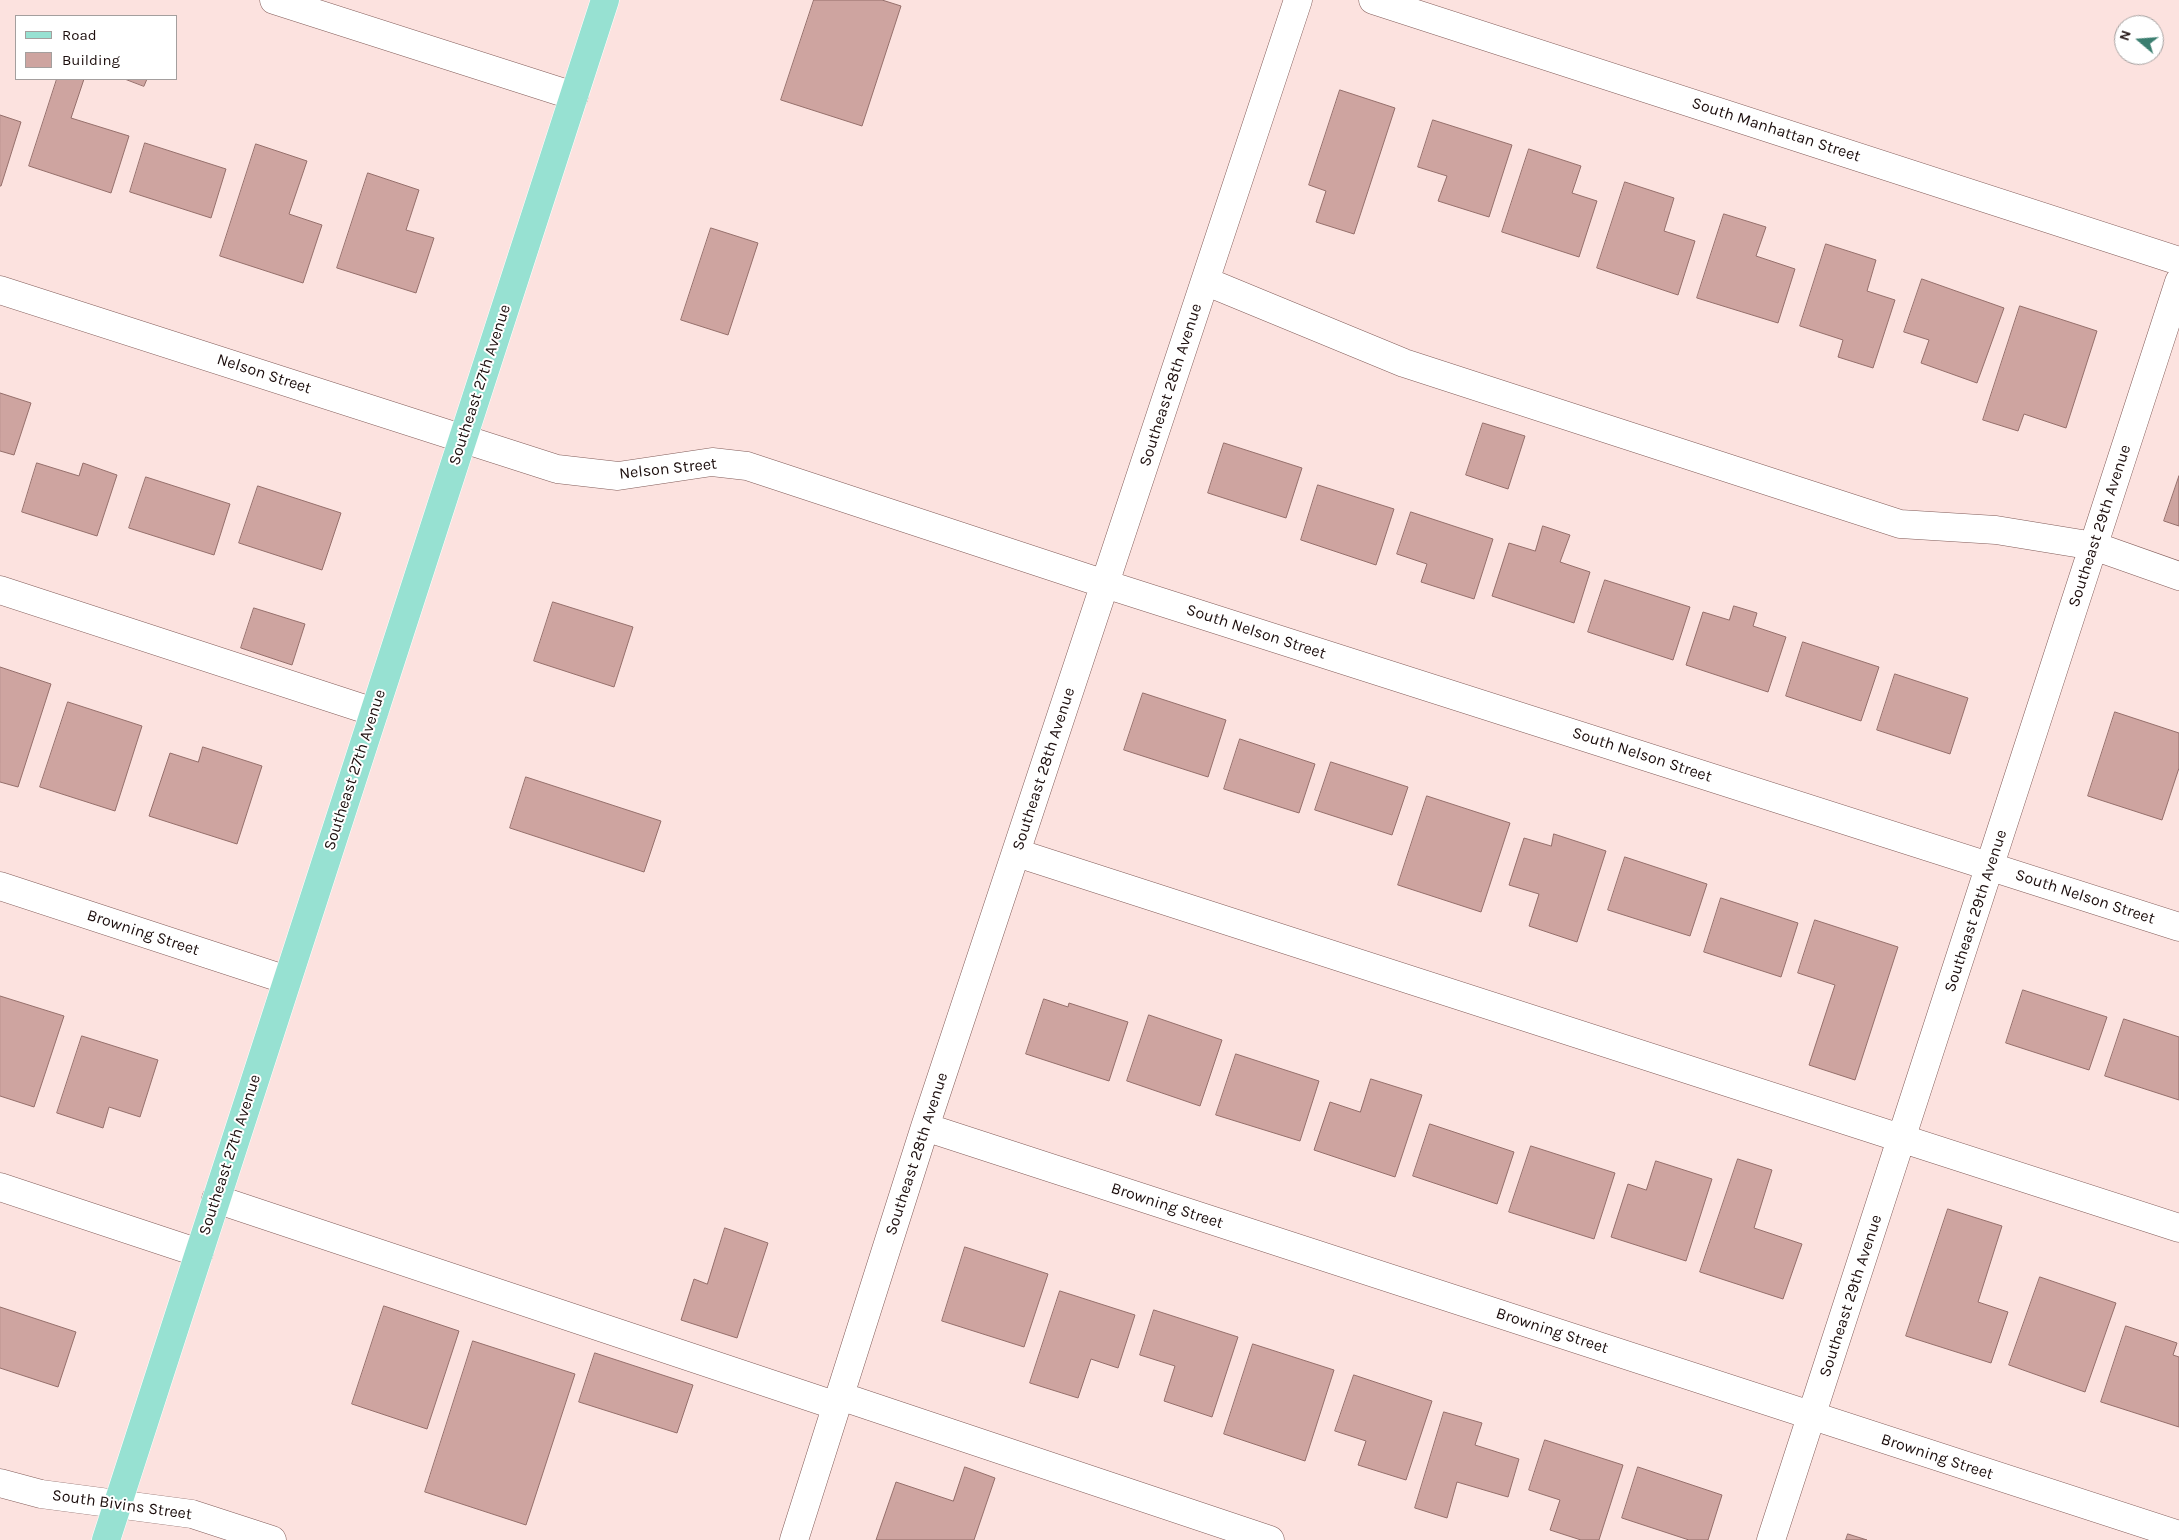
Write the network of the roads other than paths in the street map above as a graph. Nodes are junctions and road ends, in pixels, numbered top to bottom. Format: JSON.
{"nodes":[{"id":1,"x":274,"y":0,"type":"edge"},
{"id":2,"x":605,"y":0,"type":"edge"},
{"id":3,"x":1298,"y":0,"type":"edge"},
{"id":4,"x":1373,"y":0,"type":"edge"},
{"id":5,"x":574,"y":96,"type":"junction"},
{"id":6,"x":2179,"y":261,"type":"edge"},
{"id":7,"x":1205,"y":281,"type":"junction"},
{"id":8,"x":2179,"y":282,"type":"edge"},
{"id":9,"x":0,"y":290,"type":"edge"},
{"id":10,"x":462,"y":440,"type":"junction"},
{"id":11,"x":2094,"y":546,"type":"junction"},
{"id":12,"x":2179,"y":576,"type":"edge"},
{"id":13,"x":1105,"y":584,"type":"junction"},
{"id":14,"x":0,"y":590,"type":"edge"},
{"id":15,"x":374,"y":712,"type":"junction"},
{"id":16,"x":1017,"y":853,"type":"junction"},
{"id":17,"x":1990,"y":866,"type":"junction"},
{"id":18,"x":0,"y":886,"type":"edge"},
{"id":19,"x":2179,"y":928,"type":"edge"},
{"id":20,"x":287,"y":980,"type":"junction"},
{"id":21,"x":926,"y":1127,"type":"junction"},
{"id":22,"x":1902,"y":1138,"type":"junction"},
{"id":23,"x":0,"y":1187,"type":"edge"},
{"id":24,"x":216,"y":1199,"type":"junction"},
{"id":25,"x":2179,"y":1228,"type":"edge"},
{"id":26,"x":199,"y":1253,"type":"junction"},
{"id":27,"x":838,"y":1401,"type":"junction"},
{"id":28,"x":1812,"y":1416,"type":"junction"},
{"id":29,"x":0,"y":1483,"type":"edge"},
{"id":30,"x":118,"y":1504,"type":"junction"},
{"id":31,"x":2179,"y":1535,"type":"edge"},
{"id":32,"x":106,"y":1540,"type":"edge"},
{"id":33,"x":272,"y":1540,"type":"edge"},
{"id":34,"x":794,"y":1540,"type":"edge"},
{"id":35,"x":1270,"y":1540,"type":"edge"},
{"id":36,"x":1771,"y":1540,"type":"edge"}],
"edges":[{"from":1,"to":5,"type":"street"},
{"from":2,"to":5,"type":"main road","name":"Southeast 27th Avenue"},
{"from":3,"to":7,"type":"street","name":"Southeast 28th Avenue"},
{"from":4,"to":6,"type":"street","name":"South Manhattan Street"},
{"from":5,"to":10,"type":"main road","name":"Southeast 27th Avenue"},
{"from":7,"to":11,"type":"street"},
{"from":7,"to":13,"type":"street","name":"Southeast 28th Avenue"},
{"from":8,"to":11,"type":"street","name":"Southeast 29th Avenue"},
{"from":9,"to":10,"type":"street","name":"Nelson Street"},
{"from":10,"to":13,"type":"street","name":"Nelson Street"},
{"from":10,"to":15,"type":"main road","name":"Southeast 27th Avenue"},
{"from":11,"to":12,"type":"street"},
{"from":11,"to":17,"type":"street","name":"Southeast 29th Avenue"},
{"from":13,"to":16,"type":"street","name":"Southeast 28th Avenue"},
{"from":13,"to":17,"type":"street","name":"South Nelson Street"},
{"from":14,"to":15,"type":"street"},
{"from":15,"to":20,"type":"main road","name":"Southeast 27th Avenue"},
{"from":16,"to":21,"type":"street","name":"Southeast 28th Avenue"},
{"from":16,"to":22,"type":"street"},
{"from":17,"to":19,"type":"street","name":"South Nelson Street"},
{"from":17,"to":22,"type":"street","name":"Southeast 29th Avenue"},
{"from":18,"to":20,"type":"street","name":"Browning Street"},
{"from":20,"to":24,"type":"main road","name":"Southeast 27th Avenue"},
{"from":21,"to":27,"type":"street","name":"Southeast 28th Avenue"},
{"from":21,"to":28,"type":"street","name":"Browning Street"},
{"from":22,"to":25,"type":"street"},
{"from":22,"to":28,"type":"street","name":"Southeast 29th Avenue"},
{"from":23,"to":26,"type":"street"},
{"from":24,"to":26,"type":"main road","name":"Southeast 27th Avenue"},
{"from":24,"to":27,"type":"street"},
{"from":26,"to":30,"type":"main road","name":"Southeast 27th Avenue"},
{"from":27,"to":34,"type":"street","name":"Southeast 28th Avenue"},
{"from":27,"to":35,"type":"street"},
{"from":28,"to":31,"type":"street","name":"Browning Street"},
{"from":28,"to":36,"type":"street","name":"Southeast 29th Avenue"},
{"from":29,"to":30,"type":"street","name":"South Bivins Street"},
{"from":30,"to":32,"type":"main road","name":"Southeast 27th Avenue"},
{"from":30,"to":33,"type":"street","name":"South Bivins Street"}]}
